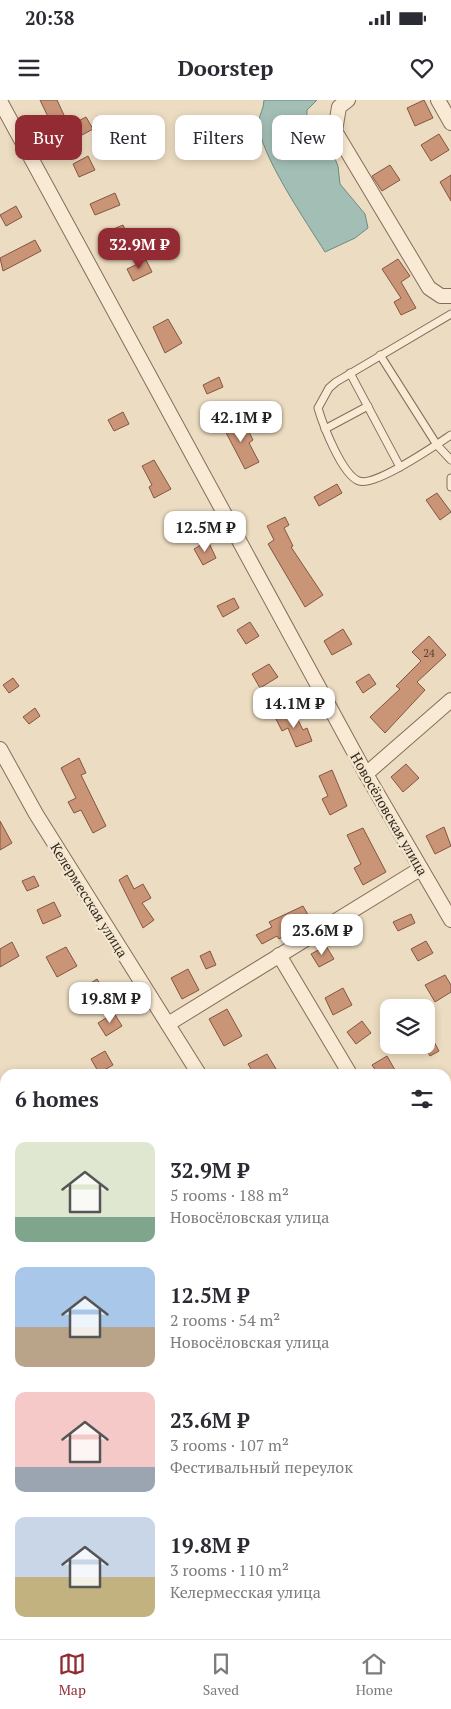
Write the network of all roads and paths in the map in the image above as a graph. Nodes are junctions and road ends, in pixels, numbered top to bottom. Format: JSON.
{"nodes":[{"id":1,"x":348,"y":100,"type":"edge"},
{"id":2,"x":438,"y":100,"type":"edge"},
{"id":3,"x":0,"y":101,"type":"edge"},
{"id":4,"x":451,"y":123,"type":"edge"},
{"id":5,"x":451,"y":296,"type":"edge"},
{"id":6,"x":451,"y":314,"type":"edge"},
{"id":7,"x":380,"y":355,"type":"junction"},
{"id":8,"x":350,"y":373,"type":"junction"},
{"id":9,"x":368,"y":406,"type":"junction"},
{"id":10,"x":325,"y":429,"type":"junction"},
{"id":11,"x":451,"y":435,"type":"edge"},
{"id":12,"x":437,"y":444,"type":"junction"},
{"id":13,"x":451,"y":460,"type":"edge"},
{"id":14,"x":400,"y":467,"type":"junction"},
{"id":15,"x":451,"y":478,"type":"edge"},
{"id":16,"x":451,"y":487,"type":"edge"},
{"id":17,"x":451,"y":700,"type":"edge"},
{"id":18,"x":0,"y":749,"type":"edge"},
{"id":19,"x":366,"y":774,"type":"junction"},
{"id":20,"x":420,"y":869,"type":"junction"},
{"id":21,"x":451,"y":920,"type":"edge"},
{"id":22,"x":280,"y":955,"type":"junction"},
{"id":23,"x":168,"y":1024,"type":"junction"},
{"id":24,"x":196,"y":1069,"type":"edge"},
{"id":25,"x":347,"y":1069,"type":"edge"}],
"edges":[{"from":1,"to":5,"type":"street"},
{"from":2,"to":4,"type":"street"},
{"from":3,"to":19,"type":"street","name":"Новосёловская улица"},
{"from":6,"to":7,"type":"lane"},
{"from":7,"to":8,"type":"lane"},
{"from":7,"to":12,"type":"lane"},
{"from":8,"to":9,"type":"lane"},
{"from":8,"to":10,"type":"lane"},
{"from":9,"to":10,"type":"lane"},
{"from":9,"to":14,"type":"lane"},
{"from":10,"to":14,"type":"lane"},
{"from":11,"to":12,"type":"lane"},
{"from":12,"to":13,"type":"lane"},
{"from":12,"to":14,"type":"lane"},
{"from":15,"to":16,"type":"lane"},
{"from":17,"to":19,"type":"street"},
{"from":18,"to":23,"type":"street","name":"Келермесская улица"},
{"from":19,"to":20,"type":"street","name":"Новосёловская улица"},
{"from":20,"to":21,"type":"street","name":"Новосёловская улица"},
{"from":20,"to":22,"type":"street"},
{"from":22,"to":23,"type":"street"},
{"from":22,"to":25,"type":"street"},
{"from":23,"to":24,"type":"street","name":"Келермесская улица"}]}
